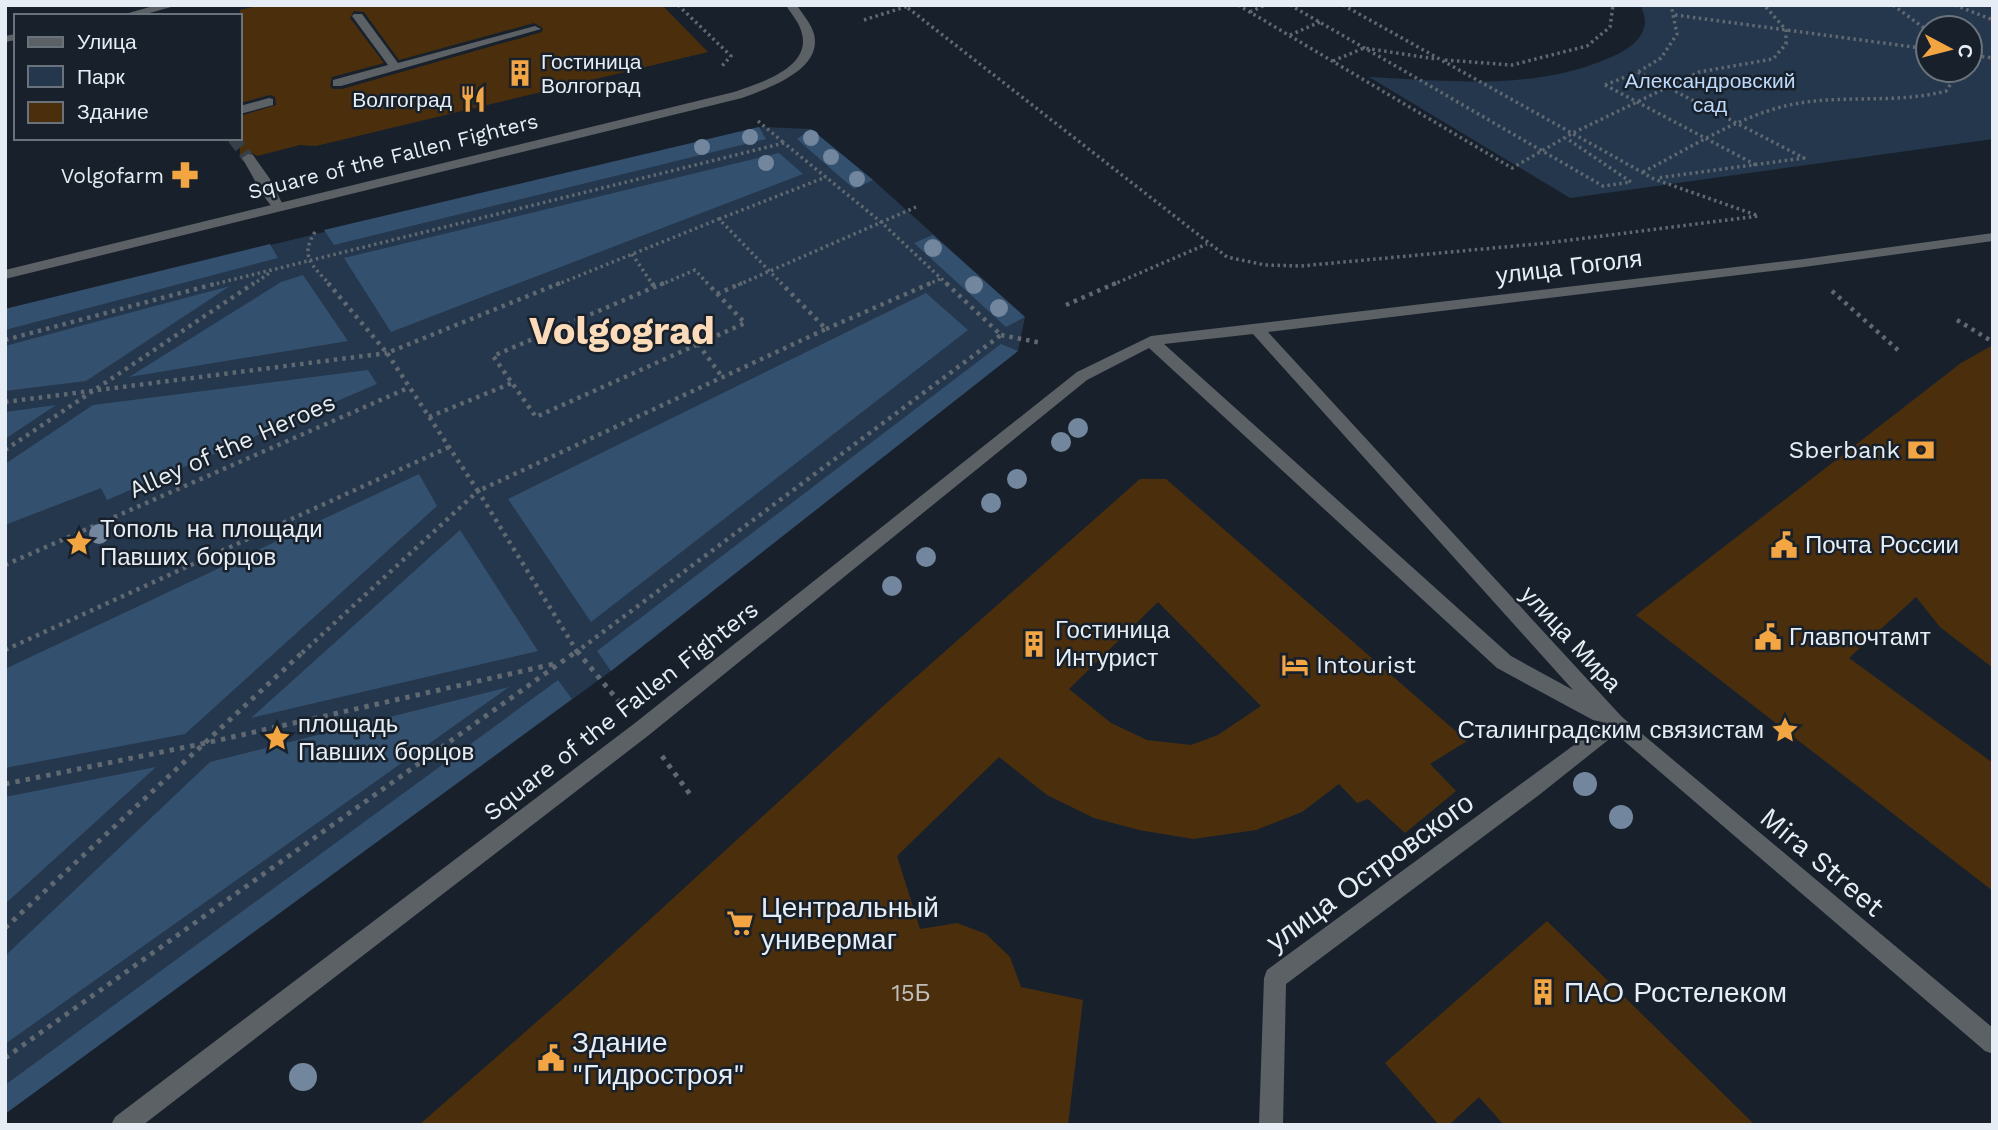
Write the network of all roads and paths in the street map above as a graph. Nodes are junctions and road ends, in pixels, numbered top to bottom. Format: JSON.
{"nodes":[{"id":1,"x":173,"y":5,"type":"edge"},
{"id":2,"x":678,"y":5,"type":"edge"},
{"id":3,"x":790,"y":5,"type":"edge"},
{"id":4,"x":1238,"y":5,"type":"edge"},
{"id":5,"x":1265,"y":5,"type":"edge"},
{"id":6,"x":1290,"y":5,"type":"edge"},
{"id":7,"x":1343,"y":5,"type":"edge"},
{"id":8,"x":1614,"y":5,"type":"edge"},
{"id":9,"x":1671,"y":5,"type":"edge"},
{"id":10,"x":1764,"y":5,"type":"edge"},
{"id":11,"x":1893,"y":5,"type":"edge"},
{"id":12,"x":1955,"y":5,"type":"edge"},
{"id":13,"x":908,"y":6,"type":"edge"},
{"id":14,"x":1250,"y":12,"type":"junction"},
{"id":15,"x":127,"y":13,"type":"edge"},
{"id":16,"x":1675,"y":15,"type":"junction"},
{"id":17,"x":358,"y":16,"type":"dead end"},
{"id":18,"x":864,"y":20,"type":"dead end"},
{"id":19,"x":1993,"y":20,"type":"edge"},
{"id":20,"x":1914,"y":21,"type":"edge"},
{"id":21,"x":1320,"y":22,"type":"junction"},
{"id":22,"x":535,"y":29,"type":"dead end"},
{"id":23,"x":1786,"y":30,"type":"junction"},
{"id":24,"x":1289,"y":35,"type":"junction"},
{"id":25,"x":1914,"y":47,"type":"edge"},
{"id":26,"x":1364,"y":48,"type":"junction"},
{"id":27,"x":1441,"y":60,"type":"junction"},
{"id":28,"x":1332,"y":61,"type":"junction"},
{"id":29,"x":395,"y":67,"type":"junction"},
{"id":30,"x":719,"y":69,"type":"dead end"},
{"id":31,"x":1638,"y":72,"type":"junction"},
{"id":32,"x":337,"y":83,"type":"dead end"},
{"id":33,"x":1951,"y":84,"type":"edge"},
{"id":34,"x":1667,"y":87,"type":"junction"},
{"id":35,"x":269,"y":102,"type":"dead end"},
{"id":36,"x":1636,"y":102,"type":"junction"},
{"id":37,"x":242,"y":109,"type":"edge"},
{"id":38,"x":755,"y":118,"type":"dead end"},
{"id":39,"x":1738,"y":124,"type":"junction"},
{"id":40,"x":1573,"y":133,"type":"junction"},
{"id":41,"x":1566,"y":138,"type":"junction"},
{"id":42,"x":1708,"y":139,"type":"junction"},
{"id":43,"x":784,"y":143,"type":"junction"},
{"id":44,"x":1544,"y":151,"type":"junction"},
{"id":45,"x":248,"y":158,"type":"tunnel mouth"},
{"id":46,"x":1756,"y":165,"type":"junction"},
{"id":47,"x":1643,"y":172,"type":"junction"},
{"id":48,"x":826,"y":177,"type":"junction"},
{"id":49,"x":1654,"y":178,"type":"junction"},
{"id":50,"x":916,"y":206,"type":"dead end"},
{"id":51,"x":277,"y":207,"type":"junction"},
{"id":52,"x":719,"y":219,"type":"junction"},
{"id":53,"x":881,"y":222,"type":"junction"},
{"id":54,"x":319,"y":226,"type":"dead end"},
{"id":55,"x":1993,"y":237,"type":"edge"},
{"id":56,"x":1207,"y":244,"type":"junction"},
{"id":57,"x":632,"y":254,"type":"junction"},
{"id":58,"x":308,"y":259,"type":"junction"},
{"id":59,"x":275,"y":269,"type":"junction"},
{"id":60,"x":769,"y":271,"type":"junction"},
{"id":61,"x":5,"y":275,"type":"edge"},
{"id":62,"x":941,"y":279,"type":"junction"},
{"id":63,"x":655,"y":288,"type":"junction"},
{"id":64,"x":1832,"y":291,"type":"dead end"},
{"id":65,"x":717,"y":294,"type":"junction"},
{"id":66,"x":1066,"y":305,"type":"dead end"},
{"id":67,"x":1957,"y":320,"type":"dead end"},
{"id":68,"x":1255,"y":327,"type":"junction"},
{"id":69,"x":826,"y":329,"type":"junction"},
{"id":70,"x":1001,"y":335,"type":"junction"},
{"id":71,"x":5,"y":340,"type":"edge"},
{"id":72,"x":1151,"y":341,"type":"junction"},
{"id":73,"x":1993,"y":342,"type":"edge"},
{"id":74,"x":1042,"y":343,"type":"dead end"},
{"id":75,"x":698,"y":344,"type":"junction"},
{"id":76,"x":1899,"y":351,"type":"dead end"},
{"id":77,"x":387,"y":354,"type":"junction"},
{"id":78,"x":723,"y":378,"type":"junction"},
{"id":79,"x":512,"y":383,"type":"junction"},
{"id":80,"x":408,"y":388,"type":"junction"},
{"id":81,"x":91,"y":390,"type":"junction"},
{"id":82,"x":5,"y":402,"type":"edge"},
{"id":83,"x":429,"y":417,"type":"junction"},
{"id":84,"x":449,"y":447,"type":"junction"},
{"id":85,"x":5,"y":450,"type":"edge"},
{"id":86,"x":478,"y":491,"type":"junction"},
{"id":87,"x":5,"y":565,"type":"edge"},
{"id":88,"x":5,"y":650,"type":"edge"},
{"id":89,"x":577,"y":652,"type":"junction"},
{"id":90,"x":563,"y":662,"type":"junction"},
{"id":91,"x":1615,"y":723,"type":"junction"},
{"id":92,"x":642,"y":729,"type":"junction"},
{"id":93,"x":206,"y":743,"type":"junction"},
{"id":94,"x":5,"y":784,"type":"edge"},
{"id":95,"x":692,"y":797,"type":"dead end"},
{"id":96,"x":5,"y":928,"type":"edge"},
{"id":97,"x":1993,"y":1043,"type":"edge"},
{"id":98,"x":5,"y":1058,"type":"edge"},
{"id":99,"x":123,"y":1125,"type":"edge"},
{"id":100,"x":1271,"y":1125,"type":"edge"}],
"edges":[{"from":1,"to":15,"type":"street"},
{"from":2,"to":30,"type":"path"},
{"from":3,"to":51,"type":"street","name":"Square of the Fallen Fighters"},
{"from":4,"to":14,"type":"path"},
{"from":5,"to":14,"type":"path"},
{"from":6,"to":21,"type":"path"},
{"from":7,"to":27,"type":"path"},
{"from":8,"to":27,"type":"path"},
{"from":9,"to":16,"type":"path"},
{"from":10,"to":23,"type":"path"},
{"from":11,"to":20,"type":"path"},
{"from":12,"to":19,"type":"path"},
{"from":13,"to":18,"type":"path"},
{"from":13,"to":56,"type":"path"},
{"from":14,"to":24,"type":"path"},
{"from":16,"to":23,"type":"path"},
{"from":16,"to":31,"type":"path"},
{"from":17,"to":29,"type":"street"},
{"from":21,"to":24,"type":"path"},
{"from":21,"to":26,"type":"path"},
{"from":22,"to":29,"type":"street"},
{"from":23,"to":25,"type":"path"},
{"from":23,"to":34,"type":"path"},
{"from":24,"to":28,"type":"path"},
{"from":26,"to":27,"type":"path"},
{"from":26,"to":28,"type":"path"},
{"from":26,"to":44,"type":"path"},
{"from":27,"to":40,"type":"path"},
{"from":28,"to":44,"type":"path"},
{"from":29,"to":32,"type":"street"},
{"from":31,"to":34,"type":"path"},
{"from":31,"to":36,"type":"path"},
{"from":33,"to":39,"type":"path"},
{"from":34,"to":36,"type":"path"},
{"from":34,"to":39,"type":"path"},
{"from":35,"to":37,"type":"street"},
{"from":36,"to":40,"type":"path"},
{"from":36,"to":42,"type":"path"},
{"from":38,"to":43,"type":"path"},
{"from":39,"to":42,"type":"path"},
{"from":39,"to":46,"type":"path"},
{"from":40,"to":41,"type":"path"},
{"from":40,"to":47,"type":"path"},
{"from":41,"to":44,"type":"path"},
{"from":41,"to":44,"type":"path"},
{"from":42,"to":46,"type":"path"},
{"from":42,"to":47,"type":"path"},
{"from":43,"to":48,"type":"path"},
{"from":43,"to":58,"type":"path"},
{"from":45,"to":51,"type":"street"},
{"from":46,"to":49,"type":"path"},
{"from":47,"to":49,"type":"path"},
{"from":48,"to":52,"type":"path"},
{"from":48,"to":53,"type":"path"},
{"from":49,"to":56,"type":"path"},
{"from":50,"to":53,"type":"path"},
{"from":51,"to":61,"type":"street","name":"Square of the Fallen Fighters"},
{"from":52,"to":57,"type":"path"},
{"from":52,"to":60,"type":"path"},
{"from":53,"to":60,"type":"path"},
{"from":53,"to":62,"type":"path"},
{"from":54,"to":58,"type":"path"},
{"from":55,"to":68,"type":"street","name":"улица Гоголя"},
{"from":56,"to":66,"type":"path"},
{"from":57,"to":63,"type":"path"},
{"from":57,"to":77,"type":"path"},
{"from":58,"to":59,"type":"path"},
{"from":58,"to":77,"type":"path"},
{"from":59,"to":71,"type":"path"},
{"from":59,"to":81,"type":"path"},
{"from":60,"to":65,"type":"path"},
{"from":60,"to":69,"type":"path"},
{"from":62,"to":69,"type":"path"},
{"from":62,"to":70,"type":"path"},
{"from":63,"to":65,"type":"path"},
{"from":63,"to":79,"type":"path"},
{"from":64,"to":76,"type":"path"},
{"from":65,"to":75,"type":"path"},
{"from":67,"to":73,"type":"path"},
{"from":68,"to":72,"type":"street","name":"улица Гоголя"},
{"from":68,"to":91,"type":"street","name":"улица Мира"},
{"from":69,"to":78,"type":"path"},
{"from":70,"to":74,"type":"path"},
{"from":70,"to":89,"type":"path"},
{"from":72,"to":91,"type":"street","name":"улица Мира"},
{"from":72,"to":92,"type":"street","name":"Square of the Fallen Fighters"},
{"from":75,"to":78,"type":"path"},
{"from":75,"to":79,"type":"path"},
{"from":77,"to":80,"type":"path"},
{"from":77,"to":81,"type":"path"},
{"from":78,"to":86,"type":"path"},
{"from":79,"to":83,"type":"path"},
{"from":80,"to":83,"type":"path"},
{"from":80,"to":87,"type":"path","name":"Alley of the Heroes"},
{"from":81,"to":82,"type":"path"},
{"from":81,"to":85,"type":"path"},
{"from":83,"to":84,"type":"path"},
{"from":84,"to":86,"type":"path"},
{"from":84,"to":88,"type":"path"},
{"from":86,"to":89,"type":"path"},
{"from":86,"to":93,"type":"path"},
{"from":89,"to":90,"type":"path"},
{"from":89,"to":92,"type":"path"},
{"from":90,"to":93,"type":"path"},
{"from":90,"to":98,"type":"path"},
{"from":91,"to":97,"type":"street","name":"Mira Street"},
{"from":91,"to":100,"type":"street","name":"улица Островского"},
{"from":92,"to":95,"type":"path"},
{"from":92,"to":99,"type":"street","name":"Square of the Fallen Fighters"},
{"from":93,"to":94,"type":"path"},
{"from":93,"to":96,"type":"path"}]}
